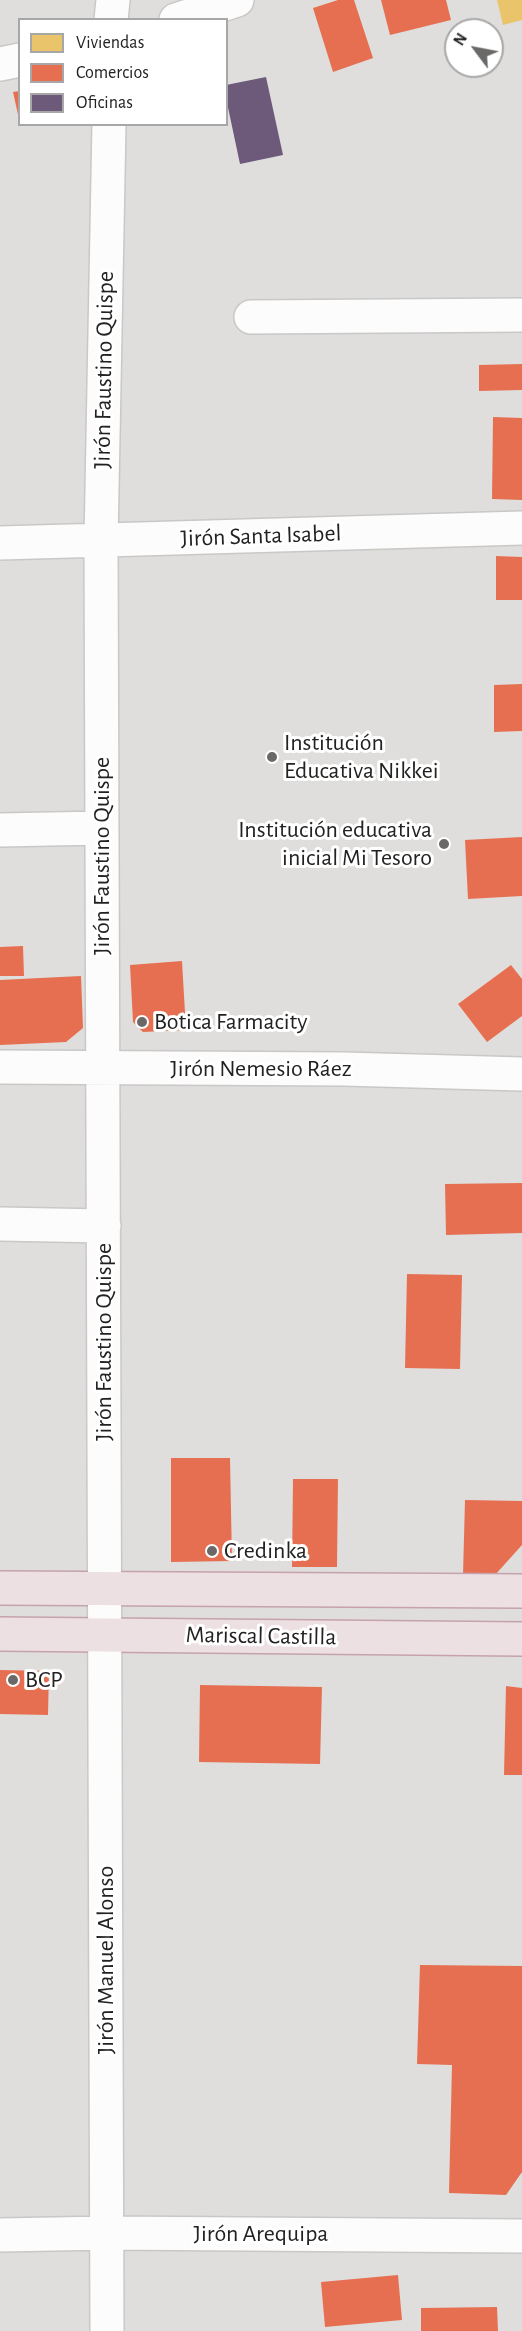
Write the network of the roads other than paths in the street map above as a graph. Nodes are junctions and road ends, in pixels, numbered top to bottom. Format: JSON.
{"nodes":[{"id":1,"x":112,"y":0,"type":"edge"},
{"id":2,"x":237,"y":0,"type":"edge"},
{"id":3,"x":111,"y":18,"type":"edge"},
{"id":4,"x":182,"y":18,"type":"edge"},
{"id":5,"x":18,"y":60,"type":"edge"},
{"id":6,"x":0,"y":64,"type":"edge"},
{"id":7,"x":109,"y":126,"type":"edge"},
{"id":8,"x":522,"y":315,"type":"edge"},
{"id":9,"x":251,"y":317,"type":"dead end"},
{"id":10,"x":522,"y":528,"type":"edge"},
{"id":11,"x":101,"y":541,"type":"junction"},
{"id":12,"x":0,"y":543,"type":"edge"},
{"id":13,"x":101,"y":828,"type":"junction"},
{"id":14,"x":0,"y":830,"type":"edge"},
{"id":15,"x":0,"y":1067,"type":"edge"},
{"id":16,"x":104,"y":1068,"type":"junction"},
{"id":17,"x":522,"y":1074,"type":"edge"},
{"id":18,"x":0,"y":1224,"type":"edge"},
{"id":19,"x":104,"y":1226,"type":"junction"},
{"id":20,"x":0,"y":1588,"type":"edge"},
{"id":21,"x":105,"y":1588,"type":"junction"},
{"id":22,"x":522,"y":1591,"type":"edge"},
{"id":23,"x":0,"y":1634,"type":"edge"},
{"id":24,"x":105,"y":1635,"type":"junction"},
{"id":25,"x":522,"y":1639,"type":"edge"},
{"id":26,"x":107,"y":2233,"type":"junction"},
{"id":27,"x":0,"y":2235,"type":"edge"},
{"id":28,"x":522,"y":2236,"type":"edge"},
{"id":29,"x":107,"y":2331,"type":"edge"}],
"edges":[{"from":1,"to":3,"type":"street"},
{"from":2,"to":4,"type":"street"},
{"from":5,"to":6,"type":"street"},
{"from":7,"to":11,"type":"street","name":"Jirón Faustino Quispe"},
{"from":8,"to":9,"type":"street"},
{"from":10,"to":11,"type":"street","name":"Jirón Santa Isabel"},
{"from":11,"to":12,"type":"street","name":"Jirón Santa Isabel"},
{"from":11,"to":13,"type":"street","name":"Jirón Faustino Quispe"},
{"from":13,"to":14,"type":"street"},
{"from":13,"to":16,"type":"street","name":"Jirón Faustino Quispe"},
{"from":15,"to":16,"type":"street","name":"Jirón Nemesio Ráez"},
{"from":16,"to":17,"type":"street","name":"Jirón Nemesio Ráez"},
{"from":16,"to":19,"type":"street","name":"Jirón Faustino Quispe"},
{"from":18,"to":19,"type":"street"},
{"from":19,"to":21,"type":"street","name":"Jirón Faustino Quispe"},
{"from":20,"to":21,"type":"highway","name":"Mariscal Castilla"},
{"from":21,"to":22,"type":"highway","name":"Mariscal Castilla"},
{"from":21,"to":24,"type":"street","name":"Jirón Manuel Alonso"},
{"from":23,"to":24,"type":"highway","name":"Mariscal Castilla"},
{"from":24,"to":25,"type":"highway","name":"Mariscal Castilla"},
{"from":24,"to":26,"type":"street","name":"Jirón Manuel Alonso"},
{"from":26,"to":27,"type":"street","name":"Jirón Arequipa"},
{"from":26,"to":28,"type":"street","name":"Jirón Arequipa"},
{"from":26,"to":29,"type":"street","name":"Jirón Manuel Alonso"}]}
